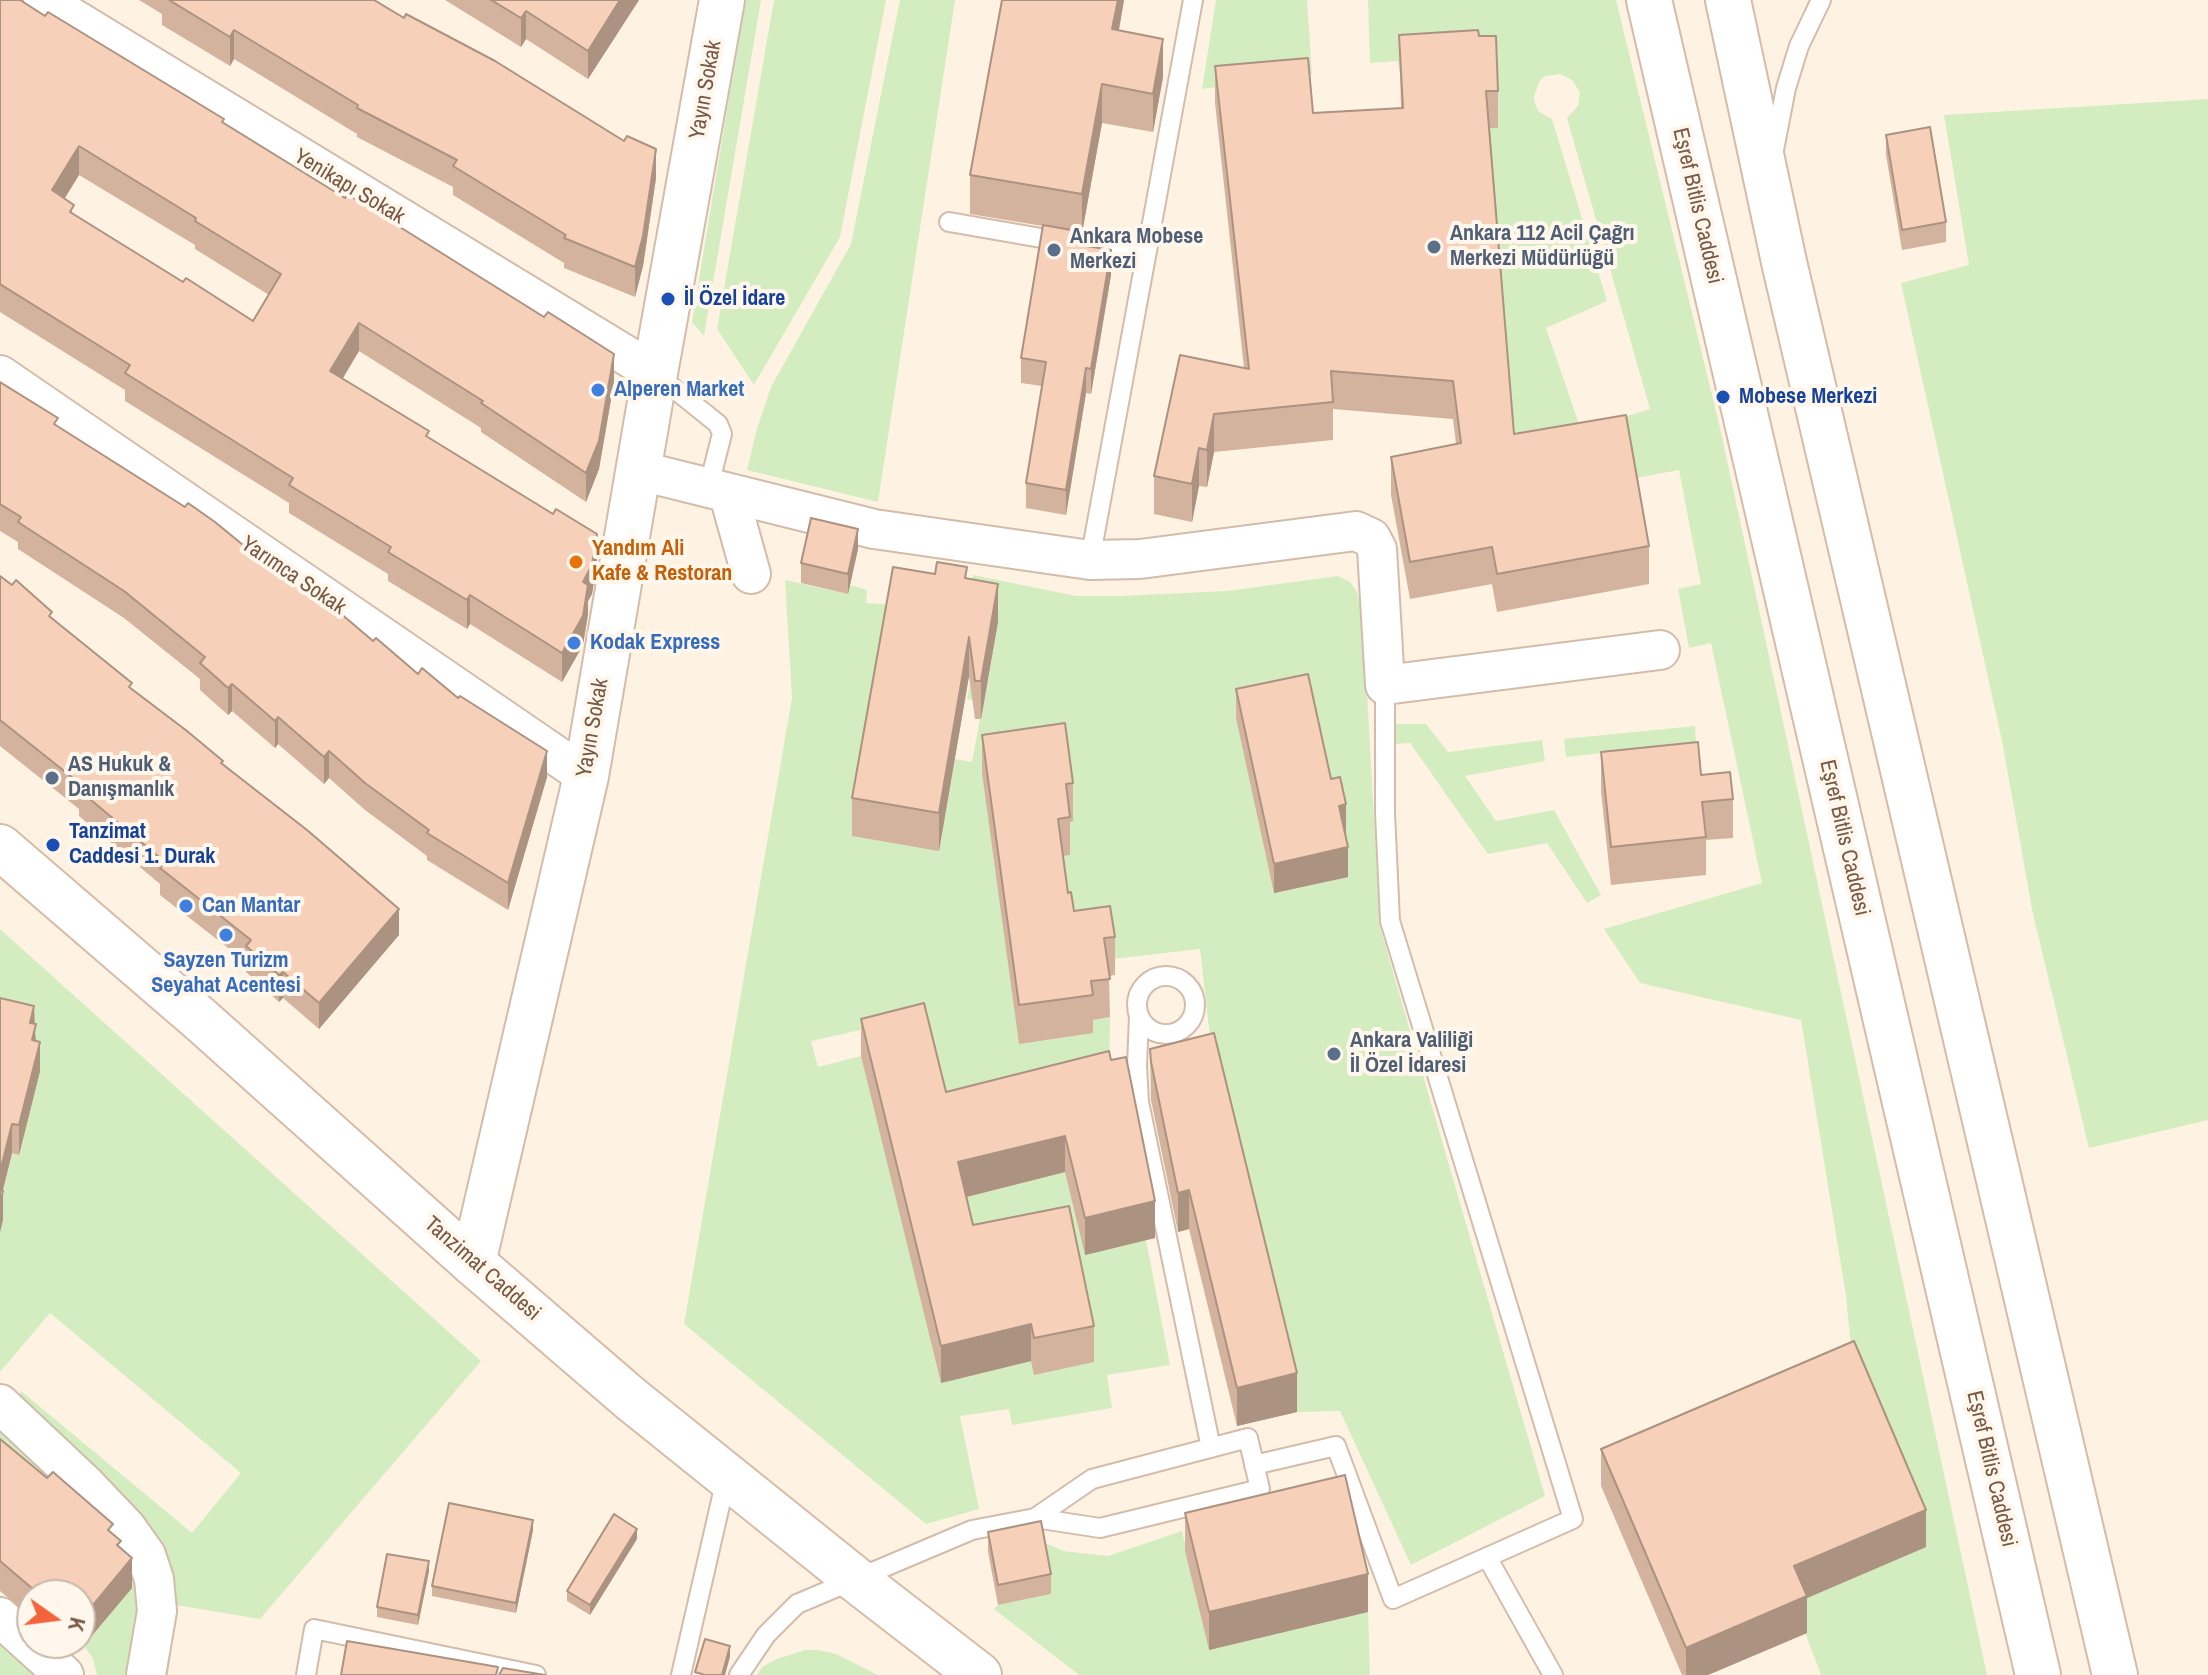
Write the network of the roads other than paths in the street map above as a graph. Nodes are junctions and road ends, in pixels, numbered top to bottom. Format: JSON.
{"nodes":[{"id":1,"x":43,"y":0,"type":"edge"},
{"id":2,"x":722,"y":0,"type":"edge"},
{"id":3,"x":1193,"y":0,"type":"edge"},
{"id":4,"x":1649,"y":0,"type":"edge"},
{"id":5,"x":1728,"y":0,"type":"edge"},
{"id":6,"x":1821,"y":0,"type":"edge"},
{"id":7,"x":1767,"y":184,"type":"junction"},
{"id":8,"x":949,"y":222,"type":"dead end"},
{"id":9,"x":1146,"y":256,"type":"junction"},
{"id":10,"x":655,"y":373,"type":"junction"},
{"id":11,"x":0,"y":375,"type":"edge"},
{"id":12,"x":637,"y":470,"type":"junction"},
{"id":13,"x":719,"y":492,"type":"junction"},
{"id":14,"x":1090,"y":560,"type":"junction"},
{"id":15,"x":751,"y":574,"type":"dead end"},
{"id":16,"x":1660,"y":650,"type":"dead end"},
{"id":17,"x":1385,"y":685,"type":"junction"},
{"id":18,"x":586,"y":776,"type":"junction"},
{"id":19,"x":0,"y":847,"type":"edge"},
{"id":20,"x":1139,"y":1015,"type":"dead end"},
{"id":21,"x":473,"y":1263,"type":"junction"},
{"id":22,"x":0,"y":1404,"type":"edge"},
{"id":23,"x":1211,"y":1448,"type":"junction"},
{"id":24,"x":1254,"y":1465,"type":"junction"},
{"id":25,"x":726,"y":1476,"type":"junction"},
{"id":26,"x":1035,"y":1518,"type":"junction"},
{"id":27,"x":1487,"y":1557,"type":"junction"},
{"id":28,"x":855,"y":1579,"type":"junction"},
{"id":29,"x":0,"y":1617,"type":"edge"},
{"id":30,"x":64,"y":1675,"type":"edge"},
{"id":31,"x":146,"y":1675,"type":"edge"},
{"id":32,"x":306,"y":1675,"type":"edge"},
{"id":33,"x":536,"y":1675,"type":"edge"},
{"id":34,"x":681,"y":1675,"type":"edge"},
{"id":35,"x":739,"y":1675,"type":"edge"},
{"id":36,"x":979,"y":1675,"type":"edge"},
{"id":37,"x":1553,"y":1675,"type":"edge"},
{"id":38,"x":2038,"y":1675,"type":"edge"},
{"id":39,"x":2115,"y":1675,"type":"edge"}],
"edges":[{"from":1,"to":10,"type":"street","name":"Yenikapı Sokak"},
{"from":2,"to":10,"type":"main road","name":"Yayın Sokak"},
{"from":3,"to":9,"type":"lane"},
{"from":4,"to":38,"type":"main road","name":"Eşref Bitlis Caddesi"},
{"from":5,"to":7,"type":"main road"},
{"from":6,"to":7,"type":"lane"},
{"from":7,"to":39,"type":"main road"},
{"from":8,"to":9,"type":"lane"},
{"from":9,"to":14,"type":"lane"},
{"from":10,"to":12,"type":"main road","name":"Yayın Sokak"},
{"from":10,"to":13,"type":"lane"},
{"from":11,"to":18,"type":"street","name":"Yarımca Sokak"},
{"from":12,"to":13,"type":"street"},
{"from":12,"to":18,"type":"main road","name":"Yayın Sokak"},
{"from":13,"to":14,"type":"street"},
{"from":13,"to":15,"type":"street"},
{"from":14,"to":17,"type":"street"},
{"from":16,"to":17,"type":"street"},
{"from":17,"to":27,"type":"lane"},
{"from":18,"to":21,"type":"main road","name":"Yayın Sokak"},
{"from":19,"to":21,"type":"main road","name":"Tanzimat Caddesi"},
{"from":20,"to":23,"type":"lane"},
{"from":21,"to":25,"type":"main road","name":"Tanzimat Caddesi"},
{"from":22,"to":31,"type":"street"},
{"from":23,"to":24,"type":"lane"},
{"from":23,"to":26,"type":"lane"},
{"from":24,"to":26,"type":"lane"},
{"from":24,"to":27,"type":"lane"},
{"from":25,"to":28,"type":"main road","name":"Tanzimat Caddesi"},
{"from":25,"to":34,"type":"lane"},
{"from":26,"to":28,"type":"lane"},
{"from":27,"to":37,"type":"lane"},
{"from":28,"to":35,"type":"lane"},
{"from":28,"to":36,"type":"main road","name":"Tanzimat Caddesi"},
{"from":29,"to":30,"type":"street"},
{"from":32,"to":33,"type":"lane"}]}
